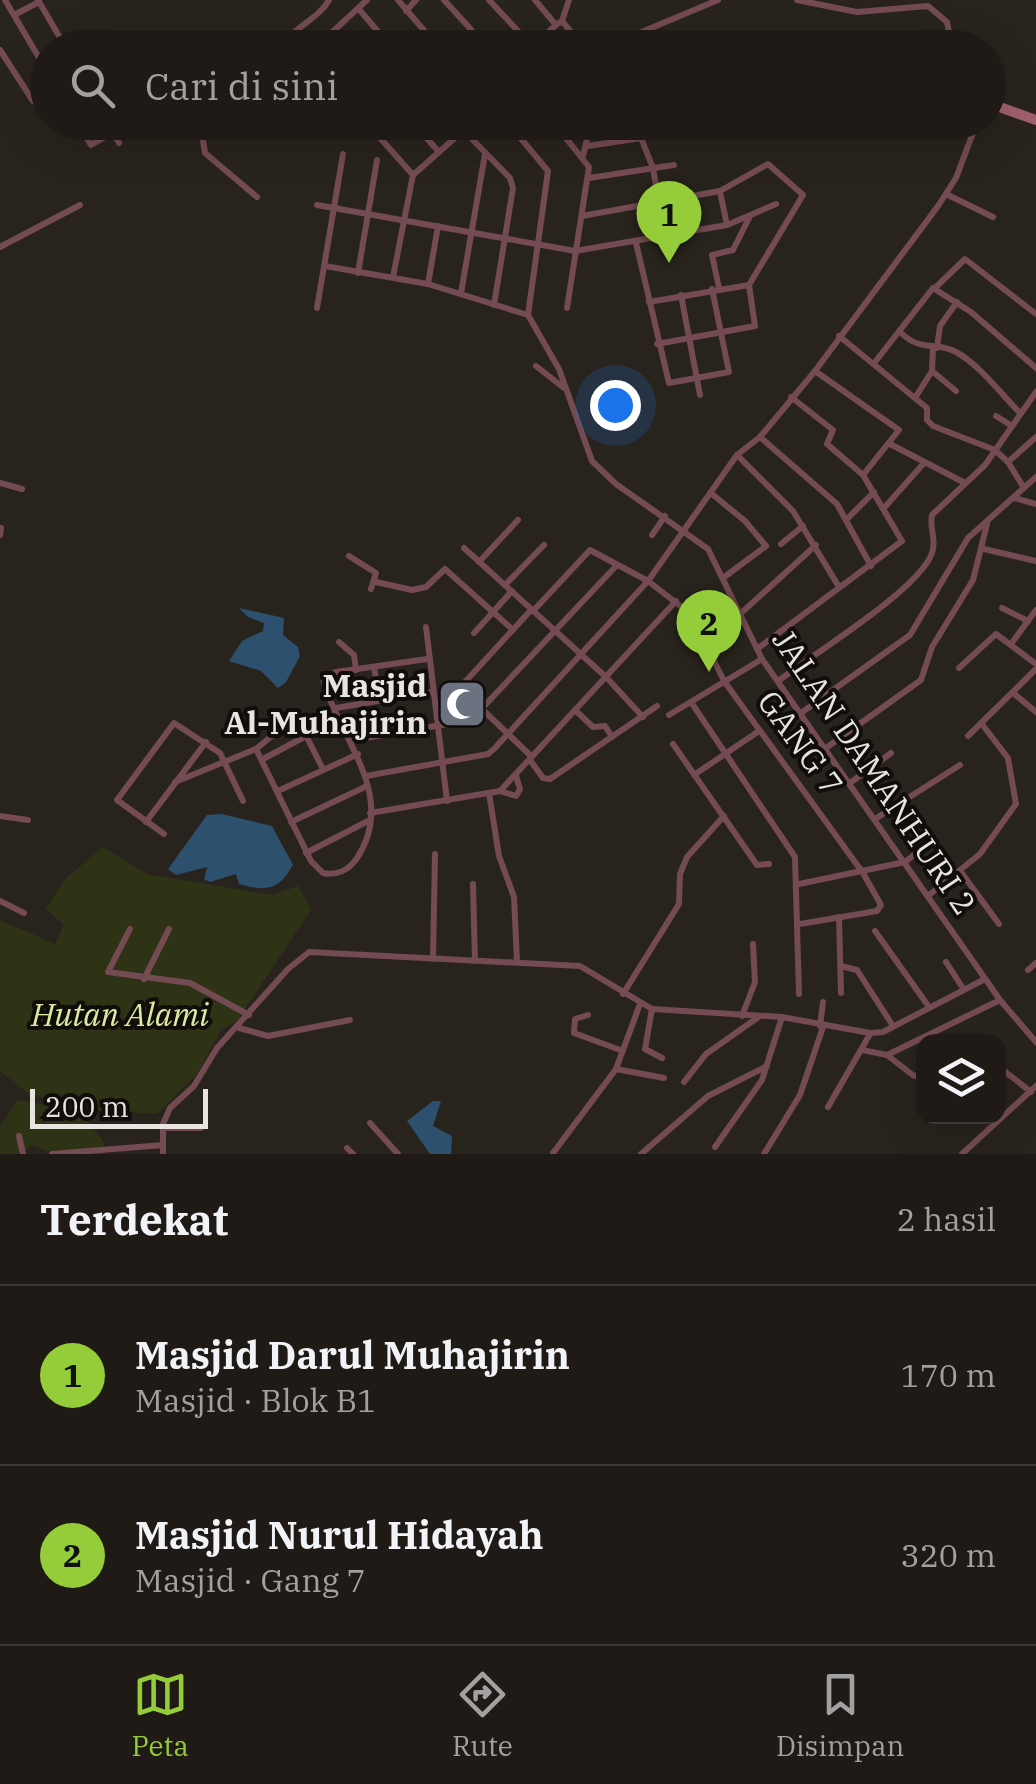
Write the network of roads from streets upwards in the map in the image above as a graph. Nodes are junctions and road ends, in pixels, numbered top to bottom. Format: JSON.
{"nodes":[{"id":1,"x":5,"y":0,"type":"edge"},
{"id":2,"x":329,"y":0,"type":"edge"},
{"id":3,"x":368,"y":0,"type":"edge"},
{"id":4,"x":398,"y":0,"type":"edge"},
{"id":5,"x":416,"y":0,"type":"edge"},
{"id":6,"x":444,"y":0,"type":"edge"},
{"id":7,"x":489,"y":0,"type":"edge"},
{"id":8,"x":535,"y":0,"type":"edge"},
{"id":9,"x":569,"y":0,"type":"edge"},
{"id":10,"x":718,"y":0,"type":"edge"},
{"id":11,"x":797,"y":0,"type":"edge"},
{"id":12,"x":39,"y":1,"type":"edge"},
{"id":13,"x":916,"y":2,"type":"edge"},
{"id":14,"x":358,"y":8,"type":"junction"},
{"id":15,"x":406,"y":11,"type":"junction"},
{"id":16,"x":14,"y":15,"type":"junction"},
{"id":17,"x":559,"y":23,"type":"junction"},
{"id":18,"x":56,"y":30,"type":"edge"},
{"id":19,"x":296,"y":30,"type":"edge"},
{"id":20,"x":333,"y":30,"type":"edge"},
{"id":21,"x":377,"y":30,"type":"edge"},
{"id":22,"x":423,"y":30,"type":"edge"},
{"id":23,"x":472,"y":30,"type":"edge"},
{"id":24,"x":516,"y":30,"type":"edge"},
{"id":25,"x":551,"y":30,"type":"edge"},
{"id":26,"x":565,"y":30,"type":"edge"},
{"id":27,"x":646,"y":30,"type":"edge"},
{"id":28,"x":947,"y":30,"type":"edge"},
{"id":29,"x":30,"y":42,"type":"edge"},
{"id":30,"x":0,"y":50,"type":"edge"},
{"id":31,"x":30,"y":97,"type":"edge"},
{"id":32,"x":1006,"y":109,"type":"edge"},
{"id":33,"x":1036,"y":120,"type":"edge"},
{"id":34,"x":118,"y":140,"type":"edge"},
{"id":35,"x":202,"y":140,"type":"edge"},
{"id":36,"x":382,"y":140,"type":"edge"},
{"id":37,"x":429,"y":140,"type":"edge"},
{"id":38,"x":453,"y":140,"type":"edge"},
{"id":39,"x":473,"y":140,"type":"edge"},
{"id":40,"x":522,"y":140,"type":"edge"},
{"id":41,"x":569,"y":140,"type":"edge"},
{"id":42,"x":589,"y":140,"type":"edge"},
{"id":43,"x":620,"y":140,"type":"edge"},
{"id":44,"x":642,"y":140,"type":"edge"},
{"id":45,"x":969,"y":140,"type":"edge"},
{"id":46,"x":120,"y":143,"type":"dead end"},
{"id":47,"x":588,"y":146,"type":"junction"},
{"id":48,"x":440,"y":152,"type":"junction"},
{"id":49,"x":486,"y":153,"type":"junction"},
{"id":50,"x":343,"y":154,"type":"dead end"},
{"id":51,"x":585,"y":158,"type":"junction"},
{"id":52,"x":378,"y":160,"type":"dead end"},
{"id":53,"x":674,"y":165,"type":"dead end"},
{"id":54,"x":653,"y":168,"type":"junction"},
{"id":55,"x":413,"y":174,"type":"junction"},
{"id":56,"x":588,"y":178,"type":"junction"},
{"id":57,"x":720,"y":191,"type":"junction"},
{"id":58,"x":946,"y":194,"type":"junction"},
{"id":59,"x":257,"y":196,"type":"dead end"},
{"id":60,"x":658,"y":202,"type":"junction"},
{"id":61,"x":80,"y":204,"type":"dead end"},
{"id":62,"x":776,"y":204,"type":"dead end"},
{"id":63,"x":317,"y":206,"type":"dead end"},
{"id":64,"x":336,"y":208,"type":"junction"},
{"id":65,"x":368,"y":214,"type":"junction"},
{"id":66,"x":750,"y":215,"type":"junction"},
{"id":67,"x":582,"y":216,"type":"junction"},
{"id":68,"x":993,"y":216,"type":"dead end"},
{"id":69,"x":402,"y":219,"type":"junction"},
{"id":70,"x":727,"y":225,"type":"junction"},
{"id":71,"x":438,"y":226,"type":"junction"},
{"id":72,"x":471,"y":231,"type":"junction"},
{"id":73,"x":504,"y":238,"type":"junction"},
{"id":74,"x":665,"y":238,"type":"junction"},
{"id":75,"x":636,"y":243,"type":"junction"},
{"id":76,"x":0,"y":247,"type":"edge"},
{"id":77,"x":540,"y":247,"type":"junction"},
{"id":78,"x":576,"y":251,"type":"junction"},
{"id":79,"x":325,"y":266,"type":"junction"},
{"id":80,"x":358,"y":272,"type":"junction"},
{"id":81,"x":393,"y":277,"type":"junction"},
{"id":82,"x":428,"y":284,"type":"junction"},
{"id":83,"x":750,"y":286,"type":"junction"},
{"id":84,"x":935,"y":288,"type":"junction"},
{"id":85,"x":716,"y":289,"type":"junction"},
{"id":86,"x":462,"y":293,"type":"junction"},
{"id":87,"x":681,"y":295,"type":"junction"},
{"id":88,"x":649,"y":302,"type":"junction"},
{"id":89,"x":957,"y":302,"type":"junction"},
{"id":90,"x":494,"y":304,"type":"junction"},
{"id":91,"x":317,"y":308,"type":"dead end"},
{"id":92,"x":568,"y":308,"type":"dead end"},
{"id":93,"x":1036,"y":314,"type":"edge"},
{"id":94,"x":528,"y":315,"type":"junction"},
{"id":95,"x":721,"y":332,"type":"junction"},
{"id":96,"x":899,"y":332,"type":"junction"},
{"id":97,"x":840,"y":336,"type":"junction"},
{"id":98,"x":689,"y":338,"type":"junction"},
{"id":99,"x":657,"y":344,"type":"junction"},
{"id":100,"x":935,"y":348,"type":"junction"},
{"id":101,"x":875,"y":362,"type":"junction"},
{"id":102,"x":536,"y":366,"type":"dead end"},
{"id":103,"x":1036,"y":368,"type":"edge"},
{"id":104,"x":815,"y":371,"type":"junction"},
{"id":105,"x":932,"y":372,"type":"junction"},
{"id":106,"x":697,"y":379,"type":"junction"},
{"id":107,"x":565,"y":389,"type":"junction"},
{"id":108,"x":956,"y":391,"type":"dead end"},
{"id":109,"x":1035,"y":394,"type":"edge"},
{"id":110,"x":700,"y":396,"type":"dead end"},
{"id":111,"x":792,"y":397,"type":"junction"},
{"id":112,"x":916,"y":398,"type":"junction"},
{"id":113,"x":1020,"y":413,"type":"junction"},
{"id":114,"x":996,"y":416,"type":"dead end"},
{"id":115,"x":1012,"y":426,"type":"junction"},
{"id":116,"x":760,"y":437,"type":"junction"},
{"id":117,"x":1036,"y":437,"type":"edge"},
{"id":118,"x":890,"y":444,"type":"junction"},
{"id":119,"x":995,"y":450,"type":"junction"},
{"id":120,"x":737,"y":455,"type":"junction"},
{"id":121,"x":924,"y":462,"type":"junction"},
{"id":122,"x":1008,"y":462,"type":"junction"},
{"id":123,"x":863,"y":475,"type":"junction"},
{"id":124,"x":1036,"y":476,"type":"edge"},
{"id":125,"x":0,"y":483,"type":"edge"},
{"id":126,"x":965,"y":483,"type":"junction"},
{"id":127,"x":22,"y":488,"type":"dead end"},
{"id":128,"x":1024,"y":488,"type":"junction"},
{"id":129,"x":874,"y":492,"type":"junction"},
{"id":130,"x":712,"y":494,"type":"junction"},
{"id":131,"x":1014,"y":497,"type":"junction"},
{"id":132,"x":1036,"y":504,"type":"edge"},
{"id":133,"x":884,"y":508,"type":"junction"},
{"id":134,"x":665,"y":516,"type":"junction"},
{"id":135,"x":846,"y":519,"type":"junction"},
{"id":136,"x":518,"y":520,"type":"dead end"},
{"id":137,"x":987,"y":524,"type":"junction"},
{"id":138,"x":803,"y":526,"type":"junction"},
{"id":139,"x":1,"y":528,"type":"edge"},
{"id":140,"x":686,"y":529,"type":"junction"},
{"id":141,"x":0,"y":535,"type":"edge"},
{"id":142,"x":652,"y":535,"type":"dead end"},
{"id":143,"x":781,"y":544,"type":"dead end"},
{"id":144,"x":544,"y":545,"type":"dead end"},
{"id":145,"x":816,"y":545,"type":"junction"},
{"id":146,"x":464,"y":548,"type":"dead end"},
{"id":147,"x":984,"y":549,"type":"junction"},
{"id":148,"x":350,"y":556,"type":"dead end"},
{"id":149,"x":1036,"y":561,"type":"edge"},
{"id":150,"x":479,"y":562,"type":"junction"},
{"id":151,"x":617,"y":565,"type":"junction"},
{"id":152,"x":871,"y":566,"type":"junction"},
{"id":153,"x":723,"y":578,"type":"junction"},
{"id":154,"x":648,"y":581,"type":"junction"},
{"id":155,"x":376,"y":582,"type":"junction"},
{"id":156,"x":505,"y":585,"type":"junction"},
{"id":157,"x":839,"y":586,"type":"junction"},
{"id":158,"x":371,"y":589,"type":"dead end"},
{"id":159,"x":512,"y":592,"type":"junction"},
{"id":160,"x":676,"y":601,"type":"junction"},
{"id":161,"x":1002,"y":608,"type":"dead end"},
{"id":162,"x":533,"y":610,"type":"junction"},
{"id":163,"x":1036,"y":610,"type":"edge"},
{"id":164,"x":493,"y":612,"type":"junction"},
{"id":165,"x":738,"y":615,"type":"junction"},
{"id":166,"x":1028,"y":621,"type":"junction"},
{"id":167,"x":426,"y":627,"type":"dead end"},
{"id":168,"x":513,"y":630,"type":"junction"},
{"id":169,"x":555,"y":631,"type":"junction"},
{"id":170,"x":474,"y":633,"type":"dead end"},
{"id":171,"x":690,"y":634,"type":"dead end"},
{"id":172,"x":703,"y":639,"type":"dead end"},
{"id":173,"x":339,"y":642,"type":"dead end"},
{"id":174,"x":1011,"y":644,"type":"junction"},
{"id":175,"x":757,"y":648,"type":"junction"},
{"id":176,"x":580,"y":654,"type":"junction"},
{"id":177,"x":427,"y":659,"type":"junction"},
{"id":178,"x":762,"y":659,"type":"junction"},
{"id":179,"x":1036,"y":666,"type":"edge"},
{"id":180,"x":374,"y":668,"type":"junction"},
{"id":181,"x":960,"y":668,"type":"dead end"},
{"id":182,"x":356,"y":670,"type":"junction"},
{"id":183,"x":606,"y":677,"type":"junction"},
{"id":184,"x":778,"y":681,"type":"junction"},
{"id":185,"x":724,"y":682,"type":"junction"},
{"id":186,"x":464,"y":683,"type":"dead end"},
{"id":187,"x":431,"y":692,"type":"junction"},
{"id":188,"x":1013,"y":693,"type":"junction"},
{"id":189,"x":381,"y":701,"type":"junction"},
{"id":190,"x":691,"y":702,"type":"junction"},
{"id":191,"x":656,"y":706,"type":"dead end"},
{"id":192,"x":336,"y":708,"type":"junction"},
{"id":193,"x":483,"y":710,"type":"junction"},
{"id":194,"x":576,"y":710,"type":"junction"},
{"id":195,"x":1036,"y":712,"type":"edge"},
{"id":196,"x":801,"y":714,"type":"junction"},
{"id":197,"x":669,"y":716,"type":"dead end"},
{"id":198,"x":642,"y":717,"type":"junction"},
{"id":199,"x":981,"y":723,"type":"junction"},
{"id":200,"x":436,"y":726,"type":"junction"},
{"id":201,"x":759,"y":731,"type":"junction"},
{"id":202,"x":506,"y":734,"type":"junction"},
{"id":203,"x":308,"y":735,"type":"junction"},
{"id":204,"x":968,"y":736,"type":"dead end"},
{"id":205,"x":612,"y":737,"type":"junction"},
{"id":206,"x":353,"y":740,"type":"junction"},
{"id":207,"x":206,"y":742,"type":"junction"},
{"id":208,"x":672,"y":744,"type":"dead end"},
{"id":209,"x":826,"y":748,"type":"junction"},
{"id":210,"x":256,"y":749,"type":"junction"},
{"id":211,"x":726,"y":752,"type":"junction"},
{"id":212,"x":891,"y":753,"type":"dead end"},
{"id":213,"x":358,"y":754,"type":"junction"},
{"id":214,"x":531,"y":758,"type":"junction"},
{"id":215,"x":263,"y":759,"type":"junction"},
{"id":216,"x":443,"y":761,"type":"junction"},
{"id":217,"x":227,"y":763,"type":"junction"},
{"id":218,"x":960,"y":765,"type":"dead end"},
{"id":219,"x":323,"y":769,"type":"junction"},
{"id":220,"x":694,"y":775,"type":"junction"},
{"id":221,"x":366,"y":776,"type":"junction"},
{"id":222,"x":516,"y":776,"type":"junction"},
{"id":223,"x":175,"y":782,"type":"junction"},
{"id":224,"x":850,"y":783,"type":"junction"},
{"id":225,"x":367,"y":786,"type":"junction"},
{"id":226,"x":277,"y":791,"type":"junction"},
{"id":227,"x":500,"y":791,"type":"junction"},
{"id":228,"x":489,"y":794,"type":"junction"},
{"id":229,"x":243,"y":800,"type":"dead end"},
{"id":230,"x":447,"y":800,"type":"junction"},
{"id":231,"x":0,"y":816,"type":"edge"},
{"id":232,"x":724,"y":816,"type":"junction"},
{"id":233,"x":370,"y":817,"type":"junction"},
{"id":234,"x":875,"y":819,"type":"junction"},
{"id":235,"x":28,"y":820,"type":"dead end"},
{"id":236,"x":146,"y":822,"type":"junction"},
{"id":237,"x":291,"y":822,"type":"junction"},
{"id":238,"x":164,"y":834,"type":"dead end"},
{"id":239,"x":932,"y":841,"type":"dead end"},
{"id":240,"x":306,"y":852,"type":"junction"},
{"id":241,"x":436,"y":854,"type":"dead end"},
{"id":242,"x":905,"y":862,"type":"junction"},
{"id":243,"x":769,"y":864,"type":"dead end"},
{"id":244,"x":961,"y":872,"type":"junction"},
{"id":245,"x":863,"y":873,"type":"junction"},
{"id":246,"x":474,"y":884,"type":"dead end"},
{"id":247,"x":800,"y":884,"type":"junction"},
{"id":248,"x":929,"y":895,"type":"junction"},
{"id":249,"x":0,"y":902,"type":"edge"},
{"id":250,"x":24,"y":912,"type":"dead end"},
{"id":251,"x":839,"y":917,"type":"junction"},
{"id":252,"x":800,"y":924,"type":"junction"},
{"id":253,"x":999,"y":924,"type":"dead end"},
{"id":254,"x":169,"y":929,"type":"dead end"},
{"id":255,"x":130,"y":930,"type":"dead end"},
{"id":256,"x":875,"y":930,"type":"dead end"},
{"id":257,"x":753,"y":944,"type":"dead end"},
{"id":258,"x":433,"y":959,"type":"junction"},
{"id":259,"x":475,"y":961,"type":"junction"},
{"id":260,"x":517,"y":962,"type":"junction"},
{"id":261,"x":946,"y":962,"type":"dead end"},
{"id":262,"x":1036,"y":963,"type":"edge"},
{"id":263,"x":841,"y":966,"type":"junction"},
{"id":264,"x":1028,"y":970,"type":"dead end"},
{"id":265,"x":986,"y":979,"type":"junction"},
{"id":266,"x":144,"y":980,"type":"junction"},
{"id":267,"x":964,"y":990,"type":"junction"},
{"id":268,"x":841,"y":993,"type":"dead end"},
{"id":269,"x":623,"y":994,"type":"junction"},
{"id":270,"x":799,"y":994,"type":"dead end"},
{"id":271,"x":1000,"y":1000,"type":"junction"},
{"id":272,"x":823,"y":1002,"type":"dead end"},
{"id":273,"x":640,"y":1004,"type":"junction"},
{"id":274,"x":930,"y":1008,"type":"junction"},
{"id":275,"x":652,"y":1009,"type":"junction"},
{"id":276,"x":249,"y":1015,"type":"junction"},
{"id":277,"x":588,"y":1015,"type":"dead end"},
{"id":278,"x":742,"y":1016,"type":"junction"},
{"id":279,"x":782,"y":1017,"type":"junction"},
{"id":280,"x":757,"y":1018,"type":"junction"},
{"id":281,"x":350,"y":1020,"type":"dead end"},
{"id":282,"x":822,"y":1026,"type":"junction"},
{"id":283,"x":893,"y":1026,"type":"junction"},
{"id":284,"x":239,"y":1027,"type":"junction"},
{"id":285,"x":870,"y":1033,"type":"junction"},
{"id":286,"x":1036,"y":1042,"type":"edge"},
{"id":287,"x":862,"y":1050,"type":"junction"},
{"id":288,"x":622,"y":1051,"type":"junction"},
{"id":289,"x":887,"y":1055,"type":"junction"},
{"id":290,"x":662,"y":1058,"type":"dead end"},
{"id":291,"x":767,"y":1066,"type":"junction"},
{"id":292,"x":616,"y":1069,"type":"junction"},
{"id":293,"x":1006,"y":1071,"type":"edge"},
{"id":294,"x":916,"y":1076,"type":"edge"},
{"id":295,"x":664,"y":1078,"type":"dead end"},
{"id":296,"x":684,"y":1082,"type":"dead end"},
{"id":297,"x":1033,"y":1089,"type":"edge"},
{"id":298,"x":828,"y":1107,"type":"dead end"},
{"id":299,"x":370,"y":1123,"type":"dead end"},
{"id":300,"x":163,"y":1128,"type":"junction"},
{"id":301,"x":201,"y":1128,"type":"dead end"},
{"id":302,"x":18,"y":1136,"type":"dead end"},
{"id":303,"x":715,"y":1147,"type":"dead end"},
{"id":304,"x":163,"y":1150,"type":"edge"},
{"id":305,"x":553,"y":1153,"type":"edge"},
{"id":306,"x":24,"y":1154,"type":"edge"},
{"id":307,"x":52,"y":1154,"type":"edge"},
{"id":308,"x":397,"y":1154,"type":"edge"},
{"id":309,"x":641,"y":1154,"type":"edge"},
{"id":310,"x":764,"y":1154,"type":"edge"},
{"id":311,"x":962,"y":1154,"type":"edge"}],
"edges":[{"from":1,"to":16,"type":"street"},
{"from":2,"to":19,"type":"street"},
{"from":3,"to":14,"type":"street"},
{"from":4,"to":15,"type":"street"},
{"from":5,"to":15,"type":"street"},
{"from":6,"to":23,"type":"street"},
{"from":7,"to":24,"type":"street"},
{"from":8,"to":17,"type":"street"},
{"from":9,"to":17,"type":"street"},
{"from":10,"to":27,"type":"street"},
{"from":11,"to":13,"type":"street"},
{"from":12,"to":16,"type":"street"},
{"from":12,"to":18,"type":"street"},
{"from":13,"to":28,"type":"street"},
{"from":14,"to":20,"type":"street"},
{"from":14,"to":21,"type":"street"},
{"from":15,"to":22,"type":"street"},
{"from":16,"to":29,"type":"street"},
{"from":17,"to":25,"type":"street"},
{"from":17,"to":26,"type":"street"},
{"from":30,"to":31,"type":"street"},
{"from":32,"to":33,"type":"street"},
{"from":34,"to":46,"type":"street"},
{"from":35,"to":59,"type":"street"},
{"from":36,"to":55,"type":"street"},
{"from":37,"to":48,"type":"street"},
{"from":38,"to":48,"type":"street"},
{"from":39,"to":49,"type":"street"},
{"from":40,"to":77,"type":"street"},
{"from":41,"to":51,"type":"street"},
{"from":42,"to":47,"type":"street"},
{"from":43,"to":47,"type":"street"},
{"from":44,"to":54,"type":"street"},
{"from":45,"to":58,"type":"street"},
{"from":47,"to":51,"type":"street"},
{"from":48,"to":55,"type":"street"},
{"from":49,"to":72,"type":"street"},
{"from":49,"to":73,"type":"street"},
{"from":50,"to":64,"type":"street"},
{"from":51,"to":56,"type":"street"},
{"from":52,"to":65,"type":"street"},
{"from":53,"to":54,"type":"street"},
{"from":54,"to":56,"type":"street"},
{"from":54,"to":60,"type":"street"},
{"from":55,"to":69,"type":"street"},
{"from":56,"to":67,"type":"street"},
{"from":57,"to":60,"type":"street"},
{"from":57,"to":70,"type":"street"},
{"from":57,"to":83,"type":"street"},
{"from":58,"to":68,"type":"street"},
{"from":58,"to":97,"type":"street"},
{"from":60,"to":67,"type":"street"},
{"from":60,"to":74,"type":"street"},
{"from":61,"to":76,"type":"street"},
{"from":62,"to":66,"type":"street"},
{"from":63,"to":64,"type":"street"},
{"from":64,"to":65,"type":"street"},
{"from":64,"to":79,"type":"street"},
{"from":65,"to":69,"type":"street"},
{"from":65,"to":80,"type":"street"},
{"from":66,"to":70,"type":"street"},
{"from":66,"to":85,"type":"street"},
{"from":67,"to":78,"type":"street"},
{"from":69,"to":71,"type":"street"},
{"from":69,"to":81,"type":"street"},
{"from":70,"to":74,"type":"street"},
{"from":71,"to":72,"type":"street"},
{"from":71,"to":82,"type":"street"},
{"from":72,"to":73,"type":"street"},
{"from":72,"to":86,"type":"street"},
{"from":73,"to":77,"type":"street"},
{"from":73,"to":90,"type":"street"},
{"from":74,"to":75,"type":"street"},
{"from":75,"to":78,"type":"street"},
{"from":75,"to":88,"type":"street"},
{"from":77,"to":78,"type":"street"},
{"from":77,"to":94,"type":"street"},
{"from":78,"to":92,"type":"street"},
{"from":79,"to":80,"type":"street"},
{"from":79,"to":91,"type":"street"},
{"from":80,"to":81,"type":"street"},
{"from":81,"to":82,"type":"street"},
{"from":82,"to":86,"type":"street"},
{"from":83,"to":85,"type":"street"},
{"from":83,"to":95,"type":"street"},
{"from":84,"to":89,"type":"street"},
{"from":84,"to":93,"type":"street"},
{"from":84,"to":96,"type":"street"},
{"from":85,"to":87,"type":"street"},
{"from":85,"to":95,"type":"street"},
{"from":86,"to":90,"type":"street"},
{"from":87,"to":88,"type":"street"},
{"from":87,"to":98,"type":"street"},
{"from":88,"to":99,"type":"street"},
{"from":89,"to":100,"type":"street"},
{"from":89,"to":103,"type":"street"},
{"from":90,"to":94,"type":"street"},
{"from":94,"to":107,"type":"street","name":"JALAN DAMANHURI 2"},
{"from":95,"to":98,"type":"street"},
{"from":95,"to":106,"type":"street"},
{"from":96,"to":100,"type":"street"},
{"from":96,"to":101,"type":"street"},
{"from":97,"to":101,"type":"street"},
{"from":97,"to":104,"type":"street"},
{"from":98,"to":99,"type":"street"},
{"from":98,"to":106,"type":"street"},
{"from":99,"to":106,"type":"street"},
{"from":100,"to":105,"type":"street"},
{"from":100,"to":113,"type":"street"},
{"from":101,"to":112,"type":"street"},
{"from":102,"to":107,"type":"street"},
{"from":104,"to":111,"type":"street"},
{"from":104,"to":118,"type":"street"},
{"from":105,"to":108,"type":"street"},
{"from":105,"to":112,"type":"street"},
{"from":106,"to":110,"type":"street"},
{"from":107,"to":134,"type":"street","name":"JALAN DAMANHURI 2"},
{"from":109,"to":113,"type":"street"},
{"from":111,"to":116,"type":"street"},
{"from":111,"to":123,"type":"street"},
{"from":112,"to":119,"type":"street"},
{"from":113,"to":115,"type":"street"},
{"from":114,"to":115,"type":"street"},
{"from":115,"to":119,"type":"street"},
{"from":116,"to":120,"type":"street"},
{"from":116,"to":135,"type":"street"},
{"from":117,"to":122,"type":"street"},
{"from":118,"to":121,"type":"street"},
{"from":118,"to":123,"type":"street"},
{"from":119,"to":122,"type":"street"},
{"from":119,"to":126,"type":"street"},
{"from":120,"to":130,"type":"street"},
{"from":120,"to":138,"type":"street"},
{"from":121,"to":126,"type":"street"},
{"from":121,"to":133,"type":"street"},
{"from":122,"to":128,"type":"street"},
{"from":123,"to":129,"type":"street"},
{"from":124,"to":128,"type":"street"},
{"from":125,"to":127,"type":"street"},
{"from":126,"to":184,"type":"street"},
{"from":128,"to":131,"type":"street"},
{"from":129,"to":133,"type":"street"},
{"from":129,"to":135,"type":"street"},
{"from":130,"to":140,"type":"street"},
{"from":130,"to":153,"type":"street"},
{"from":131,"to":132,"type":"street"},
{"from":131,"to":137,"type":"street"},
{"from":133,"to":152,"type":"street"},
{"from":134,"to":140,"type":"street","name":"JALAN DAMANHURI 2"},
{"from":134,"to":142,"type":"street"},
{"from":135,"to":152,"type":"street"},
{"from":136,"to":150,"type":"street"},
{"from":137,"to":147,"type":"street"},
{"from":137,"to":196,"type":"street"},
{"from":138,"to":143,"type":"street"},
{"from":138,"to":145,"type":"street"},
{"from":139,"to":141,"type":"street"},
{"from":140,"to":153,"type":"street","name":"JALAN DAMANHURI 2"},
{"from":140,"to":154,"type":"street"},
{"from":144,"to":156,"type":"street"},
{"from":145,"to":157,"type":"street"},
{"from":145,"to":165,"type":"street"},
{"from":146,"to":150,"type":"street"},
{"from":147,"to":149,"type":"street"},
{"from":147,"to":209,"type":"street"},
{"from":148,"to":155,"type":"street"},
{"from":150,"to":156,"type":"street"},
{"from":151,"to":154,"type":"street"},
{"from":151,"to":162,"type":"street"},
{"from":151,"to":169,"type":"street"},
{"from":152,"to":157,"type":"street"},
{"from":153,"to":165,"type":"street","name":"JALAN DAMANHURI 2"},
{"from":154,"to":160,"type":"street"},
{"from":154,"to":176,"type":"street"},
{"from":155,"to":158,"type":"street"},
{"from":155,"to":164,"type":"street"},
{"from":156,"to":159,"type":"street"},
{"from":157,"to":175,"type":"street"},
{"from":159,"to":162,"type":"street"},
{"from":159,"to":164,"type":"street"},
{"from":160,"to":171,"type":"street"},
{"from":160,"to":183,"type":"street"},
{"from":161,"to":166,"type":"street"},
{"from":162,"to":168,"type":"street"},
{"from":162,"to":169,"type":"street"},
{"from":163,"to":166,"type":"street"},
{"from":164,"to":168,"type":"street"},
{"from":164,"to":170,"type":"street"},
{"from":165,"to":175,"type":"street","name":"JALAN DAMANHURI 2"},
{"from":166,"to":174,"type":"street"},
{"from":167,"to":177,"type":"street"},
{"from":168,"to":186,"type":"street"},
{"from":169,"to":176,"type":"street"},
{"from":169,"to":193,"type":"street"},
{"from":172,"to":185,"type":"street","name":"GANG 7"},
{"from":173,"to":182,"type":"street"},
{"from":174,"to":179,"type":"street"},
{"from":174,"to":181,"type":"street"},
{"from":175,"to":178,"type":"street","name":"JALAN DAMANHURI 2"},
{"from":176,"to":183,"type":"street"},
{"from":176,"to":202,"type":"street"},
{"from":177,"to":180,"type":"street"},
{"from":177,"to":187,"type":"street"},
{"from":178,"to":184,"type":"street","name":"JALAN DAMANHURI 2"},
{"from":178,"to":185,"type":"street"},
{"from":179,"to":188,"type":"street"},
{"from":180,"to":182,"type":"street"},
{"from":180,"to":189,"type":"street"},
{"from":182,"to":192,"type":"street"},
{"from":183,"to":194,"type":"street"},
{"from":183,"to":198,"type":"street"},
{"from":184,"to":196,"type":"street","name":"JALAN DAMANHURI 2"},
{"from":185,"to":190,"type":"street"},
{"from":185,"to":201,"type":"street","name":"GANG 7"},
{"from":187,"to":189,"type":"street"},
{"from":187,"to":200,"type":"street"},
{"from":188,"to":195,"type":"street"},
{"from":188,"to":199,"type":"street"},
{"from":189,"to":192,"type":"street"},
{"from":190,"to":197,"type":"street"},
{"from":190,"to":211,"type":"street"},
{"from":191,"to":198,"type":"street"},
{"from":192,"to":206,"type":"street"},
{"from":193,"to":200,"type":"street"},
{"from":193,"to":202,"type":"street"},
{"from":194,"to":205,"type":"street"},
{"from":194,"to":214,"type":"street"},
{"from":196,"to":209,"type":"street","name":"JALAN DAMANHURI 2"},
{"from":198,"to":205,"type":"street"},
{"from":199,"to":204,"type":"street"},
{"from":199,"to":244,"type":"street"},
{"from":200,"to":206,"type":"street"},
{"from":200,"to":216,"type":"street"},
{"from":201,"to":211,"type":"street"},
{"from":201,"to":245,"type":"street","name":"GANG 7"},
{"from":202,"to":214,"type":"street"},
{"from":202,"to":216,"type":"street"},
{"from":203,"to":210,"type":"street"},
{"from":203,"to":215,"type":"street"},
{"from":203,"to":219,"type":"street"},
{"from":205,"to":214,"type":"street"},
{"from":206,"to":213,"type":"street"},
{"from":207,"to":217,"type":"street"},
{"from":207,"to":223,"type":"street"},
{"from":207,"to":236,"type":"street"},
{"from":208,"to":220,"type":"street"},
{"from":209,"to":224,"type":"street","name":"JALAN DAMANHURI 2"},
{"from":210,"to":215,"type":"street"},
{"from":210,"to":217,"type":"street"},
{"from":211,"to":220,"type":"street"},
{"from":211,"to":247,"type":"street"},
{"from":212,"to":224,"type":"street"},
{"from":213,"to":219,"type":"street"},
{"from":213,"to":221,"type":"street"},
{"from":214,"to":222,"type":"street"},
{"from":215,"to":226,"type":"street"},
{"from":216,"to":221,"type":"street"},
{"from":216,"to":230,"type":"street"},
{"from":217,"to":223,"type":"street"},
{"from":217,"to":229,"type":"street"},
{"from":218,"to":234,"type":"street"},
{"from":219,"to":226,"type":"street"},
{"from":220,"to":232,"type":"street"},
{"from":221,"to":225,"type":"street"},
{"from":222,"to":227,"type":"street"},
{"from":222,"to":227,"type":"street"},
{"from":223,"to":236,"type":"street"},
{"from":224,"to":234,"type":"street","name":"JALAN DAMANHURI 2"},
{"from":225,"to":233,"type":"street"},
{"from":225,"to":237,"type":"street"},
{"from":226,"to":237,"type":"street"},
{"from":227,"to":228,"type":"street"},
{"from":228,"to":230,"type":"street"},
{"from":228,"to":260,"type":"street"},
{"from":230,"to":233,"type":"street"},
{"from":231,"to":235,"type":"street"},
{"from":232,"to":243,"type":"street"},
{"from":232,"to":269,"type":"street"},
{"from":233,"to":240,"type":"street"},
{"from":233,"to":240,"type":"street"},
{"from":234,"to":242,"type":"street","name":"JALAN DAMANHURI 2"},
{"from":236,"to":238,"type":"street"},
{"from":237,"to":240,"type":"street"},
{"from":239,"to":242,"type":"street"},
{"from":241,"to":258,"type":"street"},
{"from":242,"to":245,"type":"street"},
{"from":242,"to":248,"type":"street","name":"JALAN DAMANHURI 2"},
{"from":244,"to":248,"type":"street"},
{"from":244,"to":253,"type":"street"},
{"from":245,"to":247,"type":"street"},
{"from":245,"to":251,"type":"street"},
{"from":246,"to":259,"type":"street"},
{"from":247,"to":252,"type":"street"},
{"from":248,"to":265,"type":"street","name":"JALAN DAMANHURI 2"},
{"from":249,"to":250,"type":"street"},
{"from":251,"to":252,"type":"street"},
{"from":251,"to":263,"type":"street"},
{"from":252,"to":270,"type":"street"},
{"from":254,"to":266,"type":"street"},
{"from":255,"to":266,"type":"street"},
{"from":256,"to":274,"type":"street"},
{"from":257,"to":278,"type":"street"},
{"from":258,"to":259,"type":"street"},
{"from":258,"to":276,"type":"street"},
{"from":259,"to":260,"type":"street"},
{"from":260,"to":269,"type":"street"},
{"from":261,"to":267,"type":"street"},
{"from":262,"to":264,"type":"street"},
{"from":263,"to":268,"type":"street"},
{"from":263,"to":283,"type":"street"},
{"from":265,"to":267,"type":"street"},
{"from":265,"to":271,"type":"street","name":"JALAN DAMANHURI 2"},
{"from":266,"to":276,"type":"street"},
{"from":267,"to":274,"type":"street"},
{"from":269,"to":273,"type":"street"},
{"from":271,"to":286,"type":"street","name":"JALAN DAMANHURI 2"},
{"from":271,"to":289,"type":"street"},
{"from":272,"to":282,"type":"street"},
{"from":273,"to":275,"type":"street"},
{"from":273,"to":288,"type":"street"},
{"from":274,"to":283,"type":"street"},
{"from":275,"to":278,"type":"street"},
{"from":275,"to":290,"type":"street"},
{"from":276,"to":284,"type":"street"},
{"from":277,"to":288,"type":"street"},
{"from":278,"to":280,"type":"street"},
{"from":279,"to":280,"type":"street"},
{"from":279,"to":282,"type":"street"},
{"from":279,"to":291,"type":"street"},
{"from":280,"to":296,"type":"street"},
{"from":281,"to":284,"type":"street"},
{"from":282,"to":285,"type":"street"},
{"from":282,"to":310,"type":"street"},
{"from":283,"to":285,"type":"street"},
{"from":284,"to":300,"type":"street"},
{"from":285,"to":287,"type":"street"},
{"from":287,"to":289,"type":"street"},
{"from":287,"to":298,"type":"street"},
{"from":288,"to":292,"type":"street"},
{"from":289,"to":294,"type":"street"},
{"from":291,"to":303,"type":"street"},
{"from":291,"to":309,"type":"street"},
{"from":292,"to":295,"type":"street"},
{"from":292,"to":305,"type":"street"},
{"from":293,"to":297,"type":"street"},
{"from":297,"to":311,"type":"street"},
{"from":299,"to":308,"type":"street"},
{"from":300,"to":301,"type":"street"},
{"from":300,"to":304,"type":"street"},
{"from":302,"to":306,"type":"street"},
{"from":304,"to":307,"type":"street"}]}
